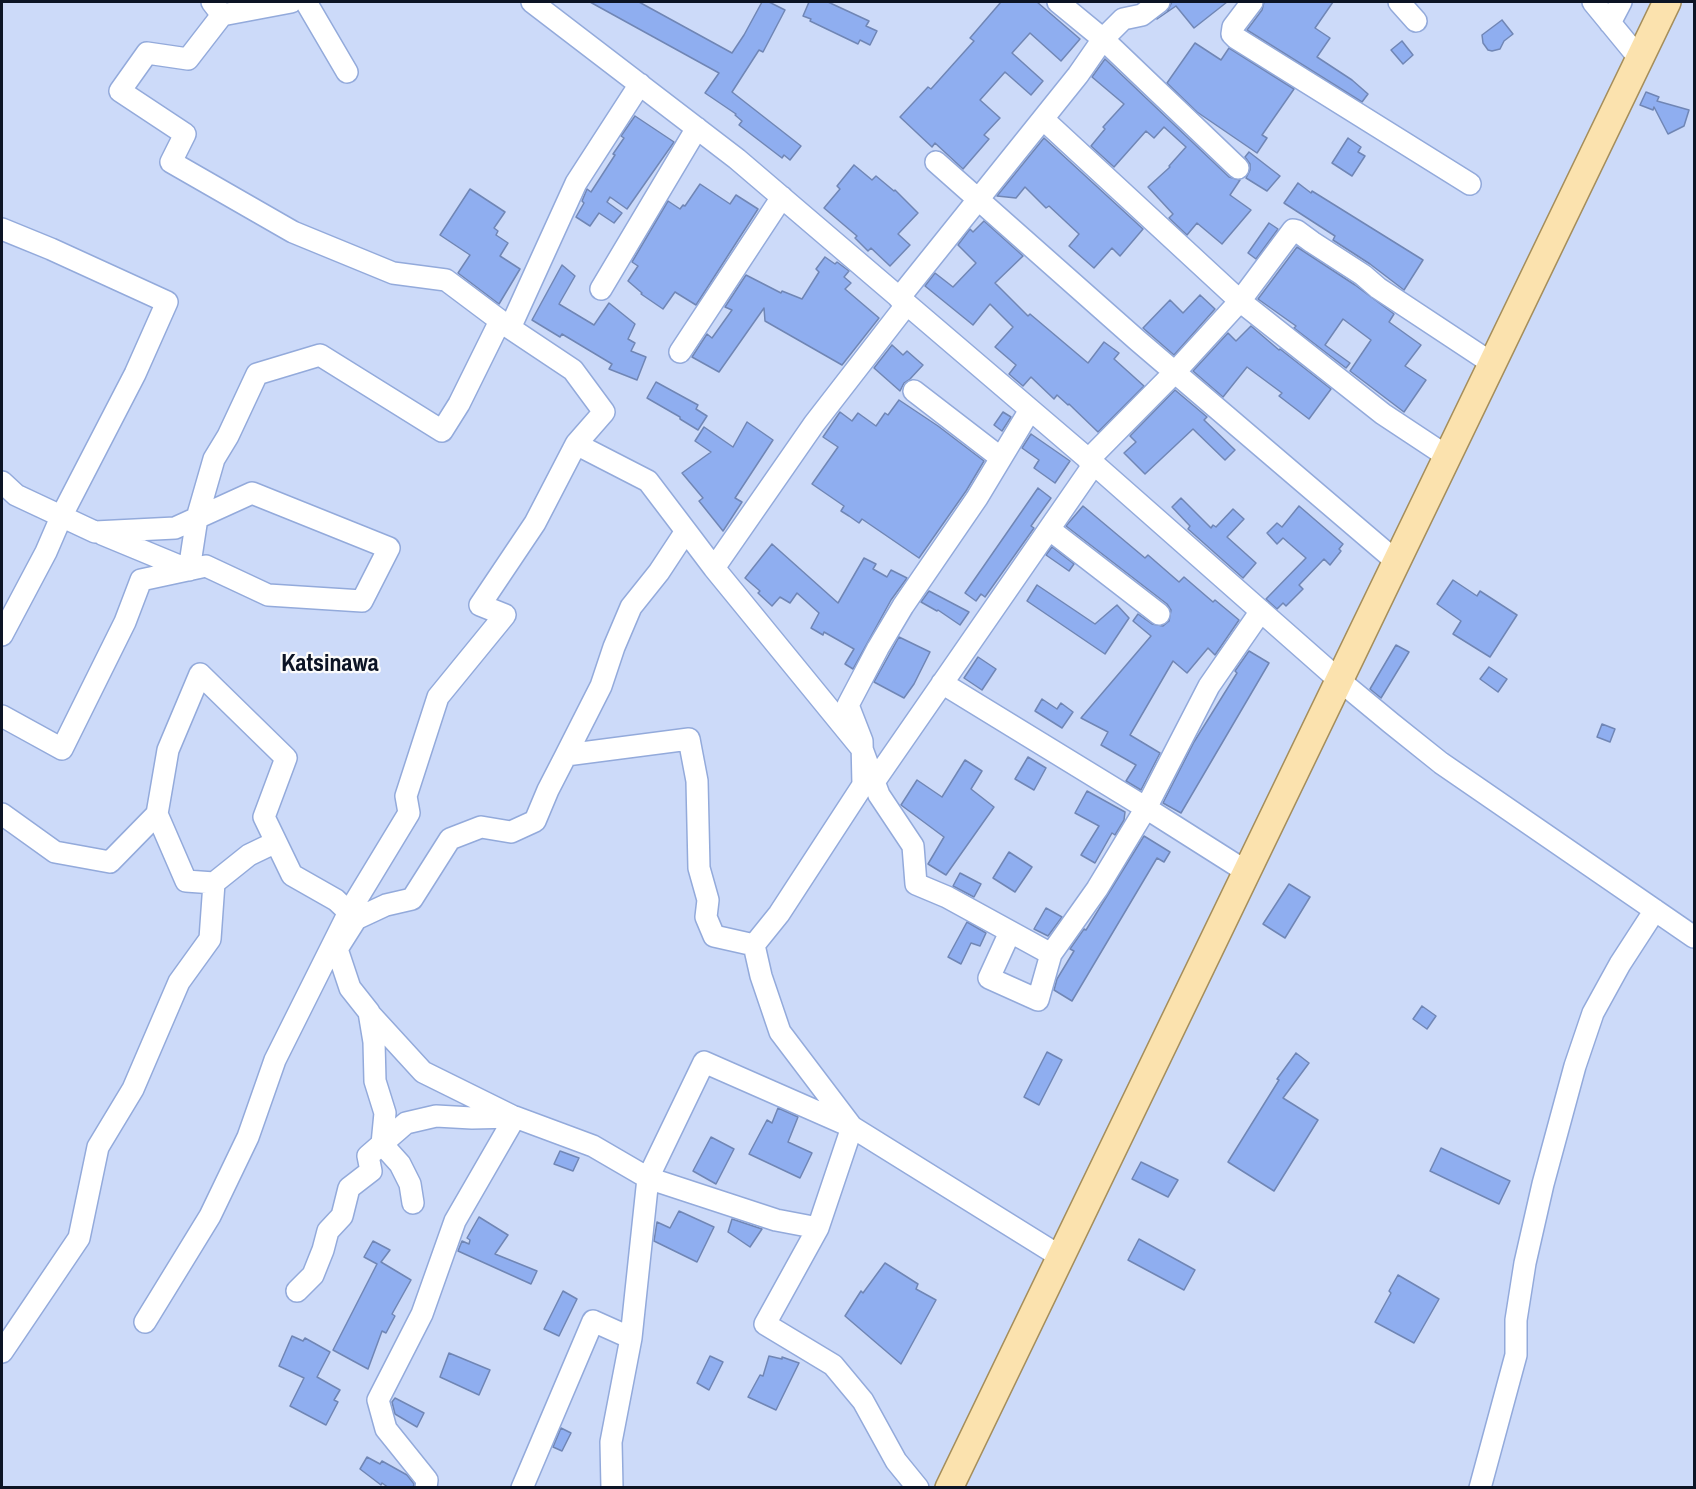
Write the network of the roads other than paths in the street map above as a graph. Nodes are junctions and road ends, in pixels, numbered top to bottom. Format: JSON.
{"nodes":[{"id":1,"x":291,"y":2,"type":"edge"},
{"id":2,"x":306,"y":2,"type":"edge"},
{"id":3,"x":532,"y":2,"type":"edge"},
{"id":4,"x":1058,"y":2,"type":"edge"},
{"id":5,"x":1159,"y":2,"type":"edge"},
{"id":6,"x":1252,"y":2,"type":"edge"},
{"id":7,"x":1399,"y":2,"type":"edge"},
{"id":8,"x":1593,"y":2,"type":"edge"},
{"id":9,"x":1621,"y":2,"type":"edge"},
{"id":10,"x":1667,"y":2,"type":"edge"},
{"id":11,"x":217,"y":8,"type":"edge"},
{"id":12,"x":1121,"y":10,"type":"edge"},
{"id":13,"x":1416,"y":21,"type":"dead end"},
{"id":14,"x":1610,"y":23,"type":"junction"},
{"id":15,"x":1103,"y":39,"type":"junction"},
{"id":16,"x":1639,"y":58,"type":"junction"},
{"id":17,"x":347,"y":72,"type":"dead end"},
{"id":18,"x":640,"y":84,"type":"junction"},
{"id":19,"x":1042,"y":119,"type":"junction"},
{"id":20,"x":697,"y":128,"type":"junction"},
{"id":21,"x":936,"y":162,"type":"dead end"},
{"id":22,"x":1238,"y":168,"type":"dead end"},
{"id":23,"x":1470,"y":184,"type":"dead end"},
{"id":24,"x":782,"y":197,"type":"junction"},
{"id":25,"x":979,"y":198,"type":"junction"},
{"id":26,"x":2,"y":229,"type":"edge"},
{"id":27,"x":601,"y":289,"type":"dead end"},
{"id":28,"x":903,"y":301,"type":"junction"},
{"id":29,"x":1240,"y":301,"type":"junction"},
{"id":30,"x":505,"y":325,"type":"junction"},
{"id":31,"x":680,"y":352,"type":"dead end"},
{"id":32,"x":1493,"y":364,"type":"junction"},
{"id":33,"x":1175,"y":372,"type":"junction"},
{"id":34,"x":914,"y":391,"type":"dead end"},
{"id":35,"x":1030,"y":410,"type":"junction"},
{"id":36,"x":576,"y":444,"type":"junction"},
{"id":37,"x":1448,"y":457,"type":"junction"},
{"id":38,"x":1001,"y":458,"type":"junction"},
{"id":39,"x":1091,"y":462,"type":"junction"},
{"id":40,"x":2,"y":483,"type":"edge"},
{"id":41,"x":62,"y":515,"type":"junction"},
{"id":42,"x":197,"y":518,"type":"junction"},
{"id":43,"x":1049,"y":529,"type":"junction"},
{"id":44,"x":686,"y":531,"type":"junction"},
{"id":45,"x":95,"y":532,"type":"junction"},
{"id":46,"x":1397,"y":562,"type":"junction"},
{"id":47,"x":714,"y":568,"type":"junction"},
{"id":48,"x":189,"y":570,"type":"junction"},
{"id":49,"x":1261,"y":611,"type":"junction"},
{"id":50,"x":1159,"y":615,"type":"dead end"},
{"id":51,"x":2,"y":635,"type":"edge"},
{"id":52,"x":1340,"y":680,"type":"junction"},
{"id":53,"x":942,"y":683,"type":"junction"},
{"id":54,"x":2,"y":716,"type":"edge"},
{"id":55,"x":862,"y":749,"type":"junction"},
{"id":56,"x":566,"y":755,"type":"junction"},
{"id":57,"x":874,"y":782,"type":"junction"},
{"id":58,"x":1146,"y":807,"type":"junction"},
{"id":59,"x":2,"y":814,"type":"edge"},
{"id":60,"x":157,"y":814,"type":"junction"},
{"id":61,"x":276,"y":842,"type":"junction"},
{"id":62,"x":1247,"y":872,"type":"junction"},
{"id":63,"x":214,"y":884,"type":"junction"},
{"id":64,"x":1655,"y":910,"type":"junction"},
{"id":65,"x":353,"y":916,"type":"junction"},
{"id":66,"x":1010,"y":932,"type":"junction"},
{"id":67,"x":1695,"y":937,"type":"edge"},
{"id":68,"x":754,"y":945,"type":"junction"},
{"id":69,"x":1051,"y":954,"type":"junction"},
{"id":70,"x":369,"y":1012,"type":"junction"},
{"id":71,"x":515,"y":1117,"type":"junction"},
{"id":72,"x":852,"y":1127,"type":"junction"},
{"id":73,"x":382,"y":1144,"type":"junction"},
{"id":74,"x":648,"y":1178,"type":"junction"},
{"id":75,"x":413,"y":1203,"type":"dead end"},
{"id":76,"x":818,"y":1228,"type":"junction"},
{"id":77,"x":1061,"y":1257,"type":"junction"},
{"id":78,"x":297,"y":1291,"type":"dead end"},
{"id":79,"x":145,"y":1322,"type":"dead end"},
{"id":80,"x":631,"y":1338,"type":"junction"},
{"id":81,"x":2,"y":1352,"type":"edge"},
{"id":82,"x":426,"y":1488,"type":"edge"},
{"id":83,"x":522,"y":1488,"type":"edge"},
{"id":84,"x":612,"y":1488,"type":"edge"},
{"id":85,"x":918,"y":1488,"type":"edge"},
{"id":86,"x":949,"y":1488,"type":"edge"},
{"id":87,"x":1480,"y":1488,"type":"edge"}],
"edges":[{"from":1,"to":11,"type":"street"},
{"from":2,"to":17,"type":"street"},
{"from":3,"to":18,"type":"street"},
{"from":4,"to":15,"type":"street"},
{"from":5,"to":12,"type":"street"},
{"from":6,"to":23,"type":"street"},
{"from":7,"to":13,"type":"street"},
{"from":8,"to":14,"type":"street"},
{"from":9,"to":14,"type":"street"},
{"from":10,"to":16,"type":"main road"},
{"from":11,"to":30,"type":"street"},
{"from":12,"to":15,"type":"street"},
{"from":14,"to":16,"type":"street"},
{"from":15,"to":19,"type":"street"},
{"from":15,"to":22,"type":"street"},
{"from":16,"to":32,"type":"main road"},
{"from":18,"to":20,"type":"street"},
{"from":18,"to":30,"type":"street"},
{"from":19,"to":25,"type":"street"},
{"from":19,"to":29,"type":"street"},
{"from":20,"to":24,"type":"street"},
{"from":20,"to":27,"type":"street"},
{"from":21,"to":25,"type":"street"},
{"from":24,"to":28,"type":"street"},
{"from":24,"to":31,"type":"street"},
{"from":25,"to":28,"type":"street"},
{"from":25,"to":33,"type":"street"},
{"from":26,"to":41,"type":"street"},
{"from":28,"to":35,"type":"street"},
{"from":28,"to":47,"type":"street"},
{"from":29,"to":32,"type":"street"},
{"from":29,"to":33,"type":"street"},
{"from":29,"to":37,"type":"street"},
{"from":30,"to":36,"type":"street"},
{"from":30,"to":42,"type":"street"},
{"from":32,"to":37,"type":"main road"},
{"from":33,"to":39,"type":"street"},
{"from":33,"to":46,"type":"street"},
{"from":34,"to":38,"type":"street"},
{"from":35,"to":38,"type":"street"},
{"from":35,"to":39,"type":"street"},
{"from":36,"to":44,"type":"street"},
{"from":36,"to":65,"type":"street"},
{"from":37,"to":46,"type":"main road"},
{"from":38,"to":55,"type":"street"},
{"from":39,"to":43,"type":"street"},
{"from":39,"to":49,"type":"street"},
{"from":40,"to":41,"type":"street"},
{"from":41,"to":45,"type":"street"},
{"from":41,"to":51,"type":"street"},
{"from":42,"to":45,"type":"street"},
{"from":42,"to":48,"type":"street"},
{"from":42,"to":48,"type":"street"},
{"from":43,"to":50,"type":"street"},
{"from":43,"to":53,"type":"street"},
{"from":44,"to":47,"type":"street"},
{"from":44,"to":56,"type":"street"},
{"from":45,"to":48,"type":"street"},
{"from":46,"to":52,"type":"main road"},
{"from":47,"to":55,"type":"street"},
{"from":48,"to":54,"type":"street"},
{"from":49,"to":52,"type":"street"},
{"from":49,"to":58,"type":"street"},
{"from":52,"to":62,"type":"main road"},
{"from":52,"to":64,"type":"street"},
{"from":53,"to":57,"type":"street"},
{"from":53,"to":58,"type":"street"},
{"from":55,"to":57,"type":"street"},
{"from":55,"to":68,"type":"street"},
{"from":56,"to":65,"type":"street"},
{"from":56,"to":68,"type":"street"},
{"from":57,"to":66,"type":"street"},
{"from":58,"to":62,"type":"street"},
{"from":58,"to":69,"type":"street"},
{"from":59,"to":60,"type":"street"},
{"from":60,"to":61,"type":"street"},
{"from":60,"to":63,"type":"street"},
{"from":61,"to":63,"type":"street"},
{"from":61,"to":65,"type":"street"},
{"from":62,"to":77,"type":"main road"},
{"from":63,"to":81,"type":"street"},
{"from":64,"to":67,"type":"street"},
{"from":64,"to":87,"type":"street"},
{"from":65,"to":70,"type":"street"},
{"from":65,"to":79,"type":"street"},
{"from":66,"to":69,"type":"street"},
{"from":66,"to":69,"type":"street"},
{"from":68,"to":72,"type":"street"},
{"from":70,"to":71,"type":"street"},
{"from":70,"to":73,"type":"street"},
{"from":71,"to":73,"type":"street"},
{"from":71,"to":74,"type":"street"},
{"from":71,"to":82,"type":"street"},
{"from":72,"to":74,"type":"street"},
{"from":72,"to":76,"type":"street"},
{"from":72,"to":77,"type":"street"},
{"from":73,"to":75,"type":"street"},
{"from":73,"to":78,"type":"street"},
{"from":74,"to":76,"type":"street"},
{"from":74,"to":80,"type":"street"},
{"from":76,"to":85,"type":"street"},
{"from":77,"to":86,"type":"main road"},
{"from":80,"to":83,"type":"street"},
{"from":80,"to":84,"type":"street"}]}
